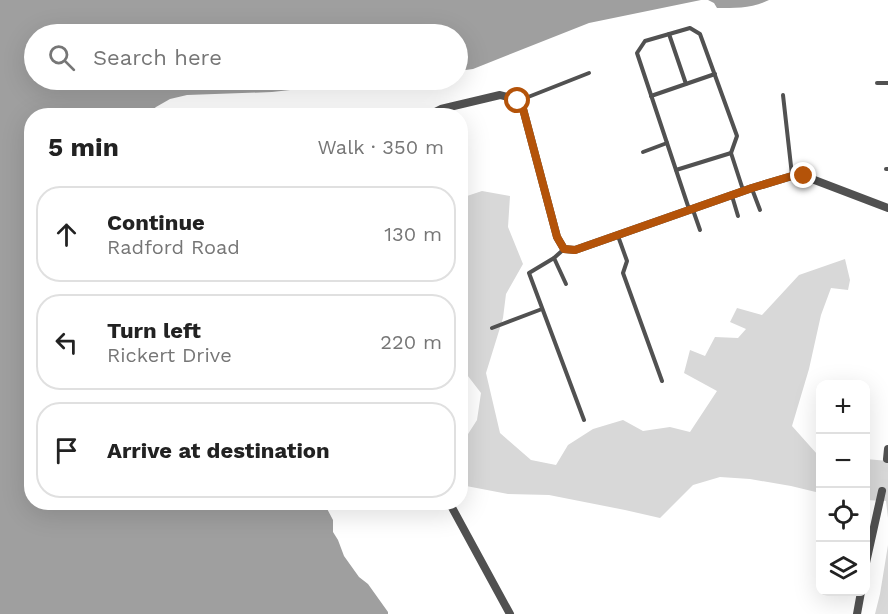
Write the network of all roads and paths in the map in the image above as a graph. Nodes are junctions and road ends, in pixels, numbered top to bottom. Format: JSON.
{"nodes":[{"id":1,"x":669,"y":34,"type":"junction"},
{"id":2,"x":589,"y":73,"type":"dead end"},
{"id":3,"x":715,"y":74,"type":"junction"},
{"id":4,"x":877,"y":83,"type":"dead end"},
{"id":5,"x":888,"y":83,"type":"edge"},
{"id":6,"x":686,"y":84,"type":"junction"},
{"id":7,"x":783,"y":95,"type":"dead end"},
{"id":8,"x":651,"y":96,"type":"junction"},
{"id":9,"x":518,"y":101,"type":"junction"},
{"id":10,"x":445,"y":108,"type":"edge"},
{"id":11,"x":667,"y":143,"type":"junction"},
{"id":12,"x":644,"y":152,"type":"dead end"},
{"id":13,"x":731,"y":153,"type":"junction"},
{"id":14,"x":676,"y":170,"type":"junction"},
{"id":15,"x":792,"y":176,"type":"junction"},
{"id":16,"x":752,"y":188,"type":"junction"},
{"id":17,"x":743,"y":191,"type":"junction"},
{"id":18,"x":732,"y":195,"type":"junction"},
{"id":19,"x":887,"y":208,"type":"edge"},
{"id":20,"x":691,"y":209,"type":"junction"},
{"id":21,"x":760,"y":210,"type":"dead end"},
{"id":22,"x":738,"y":216,"type":"dead end"},
{"id":23,"x":700,"y":230,"type":"dead end"},
{"id":24,"x":618,"y":235,"type":"junction"},
{"id":25,"x":564,"y":249,"type":"junction"},
{"id":26,"x":554,"y":258,"type":"junction"},
{"id":27,"x":566,"y":284,"type":"dead end"},
{"id":28,"x":542,"y":309,"type":"junction"},
{"id":29,"x":492,"y":328,"type":"dead end"},
{"id":30,"x":662,"y":381,"type":"dead end"},
{"id":31,"x":584,"y":420,"type":"dead end"},
{"id":32,"x":888,"y":449,"type":"edge"},
{"id":33,"x":887,"y":459,"type":"edge"},
{"id":34,"x":882,"y":491,"type":"dead end"},
{"id":35,"x":453,"y":510,"type":"edge"},
{"id":36,"x":870,"y":545,"type":"edge"},
{"id":37,"x":860,"y":596,"type":"edge"},
{"id":38,"x":510,"y":614,"type":"edge"},
{"id":39,"x":857,"y":614,"type":"edge"}],
"edges":[{"from":1,"to":3,"type":"lane"},
{"from":1,"to":6,"type":"lane"},
{"from":1,"to":8,"type":"lane"},
{"from":2,"to":9,"type":"lane"},
{"from":3,"to":6,"type":"lane"},
{"from":3,"to":13,"type":"lane"},
{"from":4,"to":5,"type":"lane"},
{"from":6,"to":8,"type":"lane"},
{"from":7,"to":15,"type":"lane"},
{"from":8,"to":11,"type":"lane"},
{"from":9,"to":10,"type":"street"},
{"from":9,"to":25,"type":"street"},
{"from":11,"to":12,"type":"lane"},
{"from":11,"to":14,"type":"lane"},
{"from":13,"to":14,"type":"lane"},
{"from":13,"to":17,"type":"lane"},
{"from":14,"to":20,"type":"lane"},
{"from":15,"to":16,"type":"street"},
{"from":15,"to":19,"type":"street"},
{"from":16,"to":17,"type":"street"},
{"from":16,"to":21,"type":"lane"},
{"from":17,"to":18,"type":"street"},
{"from":18,"to":20,"type":"street"},
{"from":18,"to":22,"type":"lane"},
{"from":20,"to":23,"type":"lane"},
{"from":20,"to":24,"type":"street"},
{"from":24,"to":25,"type":"street"},
{"from":24,"to":30,"type":"lane"},
{"from":25,"to":26,"type":"lane"},
{"from":26,"to":27,"type":"lane"},
{"from":26,"to":28,"type":"lane"},
{"from":28,"to":29,"type":"lane"},
{"from":28,"to":31,"type":"lane"},
{"from":32,"to":33,"type":"street"},
{"from":34,"to":36,"type":"street"},
{"from":35,"to":38,"type":"street"},
{"from":37,"to":39,"type":"street"}]}
